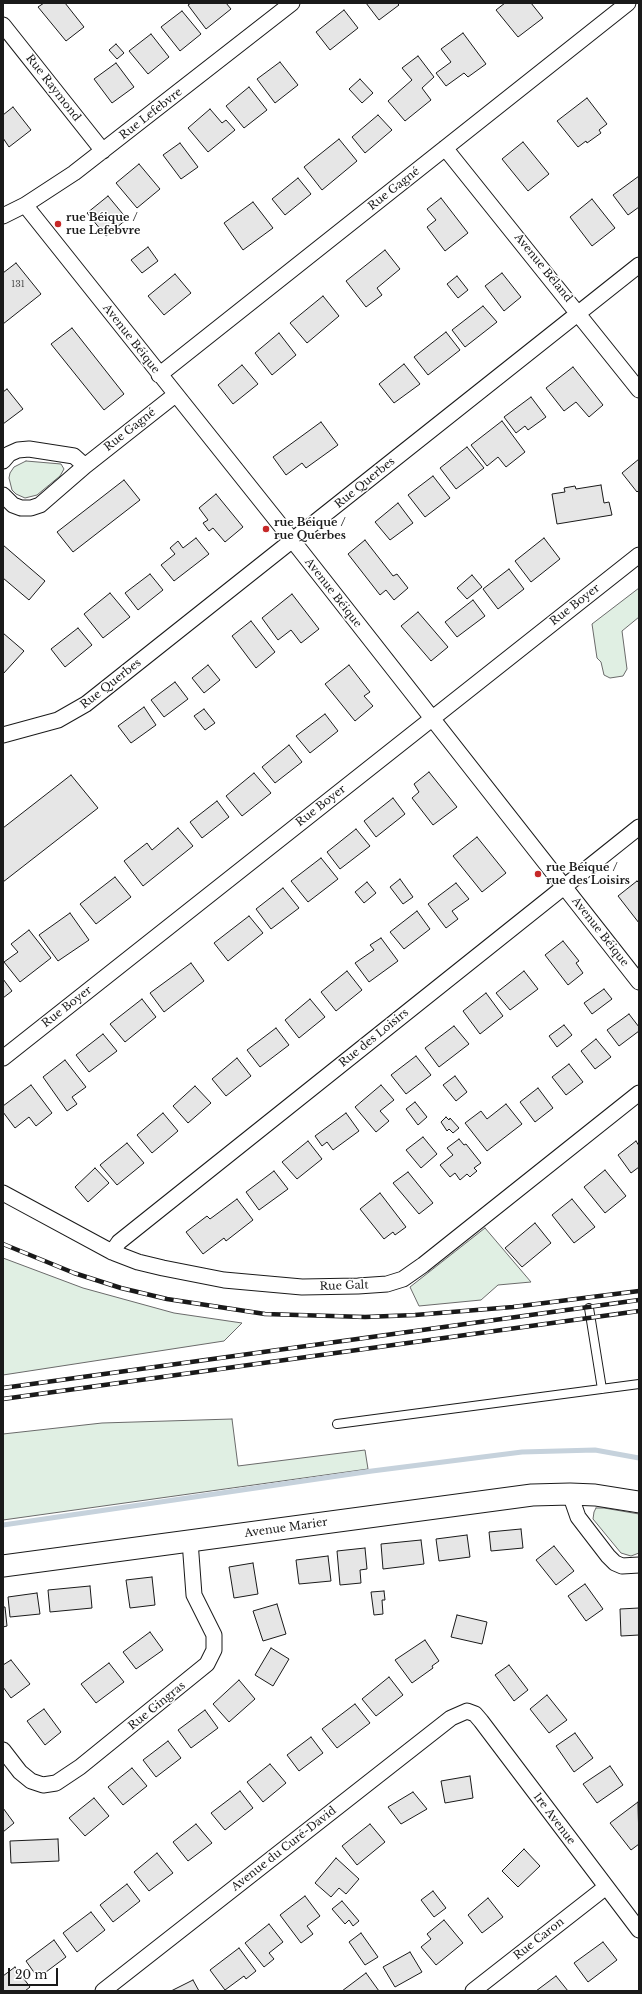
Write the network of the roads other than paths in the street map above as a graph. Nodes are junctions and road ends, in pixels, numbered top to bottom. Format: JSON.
{"nodes":[{"id":1,"x":292,"y":3,"type":"edge"},
{"id":2,"x":628,"y":3,"type":"edge"},
{"id":3,"x":3,"y":25,"type":"edge"},
{"id":4,"x":445,"y":148,"type":"junction"},
{"id":5,"x":103,"y":151,"type":"junction"},
{"id":6,"x":25,"y":205,"type":"junction"},
{"id":7,"x":3,"y":216,"type":"edge"},
{"id":8,"x":639,"y":265,"type":"edge"},
{"id":9,"x":578,"y":312,"type":"junction"},
{"id":10,"x":159,"y":375,"type":"junction"},
{"id":11,"x":639,"y":390,"type":"edge"},
{"id":12,"x":175,"y":395,"type":"junction"},
{"id":13,"x":3,"y":461,"type":"edge"},
{"id":14,"x":85,"y":466,"type":"junction"},
{"id":15,"x":3,"y":495,"type":"edge"},
{"id":16,"x":293,"y":541,"type":"junction"},
{"id":17,"x":639,"y":555,"type":"edge"},
{"id":18,"x":431,"y":719,"type":"junction"},
{"id":19,"x":3,"y":735,"type":"edge"},
{"id":20,"x":639,"y":827,"type":"edge"},
{"id":21,"x":564,"y":886,"type":"junction"},
{"id":22,"x":639,"y":982,"type":"edge"},
{"id":23,"x":3,"y":1058,"type":"edge"},
{"id":24,"x":639,"y":1093,"type":"edge"},
{"id":25,"x":3,"y":1193,"type":"edge"},
{"id":26,"x":112,"y":1252,"type":"junction"},
{"id":27,"x":589,"y":1308,"type":"dead end"},
{"id":28,"x":639,"y":1384,"type":"edge"},
{"id":29,"x":602,"y":1389,"type":"junction"},
{"id":30,"x":337,"y":1424,"type":"dead end"},
{"id":31,"x":570,"y":1494,"type":"junction"},
{"id":32,"x":639,"y":1502,"type":"edge"},
{"id":33,"x":190,"y":1541,"type":"junction"},
{"id":34,"x":639,"y":1565,"type":"edge"},
{"id":35,"x":3,"y":1566,"type":"edge"},
{"id":36,"x":467,"y":1711,"type":"joint"},
{"id":37,"x":3,"y":1750,"type":"edge"},
{"id":38,"x":606,"y":1886,"type":"junction"},
{"id":39,"x":639,"y":1930,"type":"edge"},
{"id":40,"x":104,"y":1991,"type":"edge"},
{"id":41,"x":473,"y":1991,"type":"edge"}],
"edges":[{"from":1,"to":5,"type":"street","name":"Rue Lefebvre"},
{"from":2,"to":4,"type":"street","name":"Rue Gagné"},
{"from":3,"to":5,"type":"street","name":"Rue Raymond"},
{"from":4,"to":9,"type":"street","name":"Avenue Béland"},
{"from":4,"to":10,"type":"street","name":"Rue Gagné"},
{"from":5,"to":6,"type":"street","name":"Rue Lefebvre"},
{"from":6,"to":7,"type":"street","name":"Rue Lefebvre"},
{"from":6,"to":10,"type":"street","name":"Avenue Béique"},
{"from":8,"to":9,"type":"street","name":"Rue Querbes"},
{"from":9,"to":11,"type":"street","name":"Avenue Béland"},
{"from":9,"to":16,"type":"street","name":"Rue Querbes"},
{"from":10,"to":12,"type":"street","name":"Avenue Béique"},
{"from":12,"to":14,"type":"street","name":"Rue Gagné"},
{"from":12,"to":16,"type":"street","name":"Avenue Béique"},
{"from":13,"to":14,"type":"street"},
{"from":14,"to":15,"type":"street","name":"Rue Gagné"},
{"from":16,"to":18,"type":"street","name":"Avenue Béique"},
{"from":16,"to":19,"type":"street","name":"Rue Querbes"},
{"from":17,"to":18,"type":"street","name":"Rue Boyer"},
{"from":18,"to":21,"type":"street","name":"Avenue Béique"},
{"from":18,"to":23,"type":"street","name":"Rue Boyer"},
{"from":20,"to":21,"type":"street","name":"Rue des Loisirs"},
{"from":21,"to":22,"type":"street","name":"Avenue Béique"},
{"from":21,"to":26,"type":"street","name":"Rue des Loisirs"},
{"from":24,"to":26,"type":"street","name":"Rue Galt"},
{"from":25,"to":26,"type":"street","name":"Rue Galt"},
{"from":27,"to":29,"type":"lane"},
{"from":28,"to":29,"type":"lane"},
{"from":29,"to":30,"type":"lane"},
{"from":31,"to":32,"type":"street","name":"Avenue Marier"},
{"from":31,"to":33,"type":"street","name":"Avenue Marier"},
{"from":31,"to":34,"type":"street"},
{"from":33,"to":35,"type":"street","name":"Avenue Marier"},
{"from":33,"to":37,"type":"street","name":"Rue Gingras"},
{"from":36,"to":38,"type":"street","name":"1re Avenue"},
{"from":36,"to":40,"type":"street","name":"Avenue du Curé-David"},
{"from":38,"to":39,"type":"street","name":"1re Avenue"},
{"from":38,"to":41,"type":"street","name":"Rue Caron"}]}
